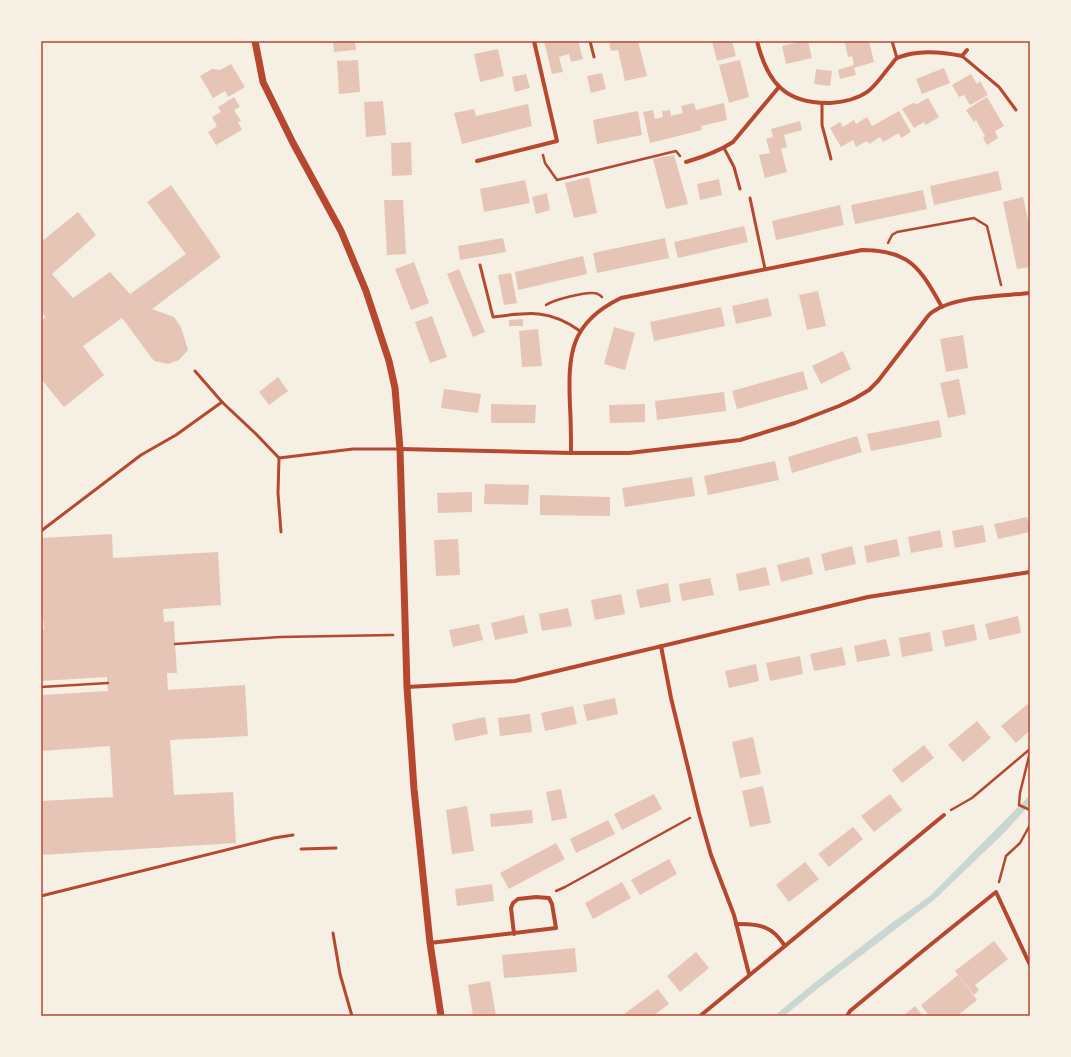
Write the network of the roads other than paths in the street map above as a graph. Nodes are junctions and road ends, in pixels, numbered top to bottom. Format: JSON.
{"nodes":[{"id":1,"x":255,"y":41,"type":"edge"},
{"id":2,"x":534,"y":41,"type":"edge"},
{"id":3,"x":590,"y":41,"type":"edge"},
{"id":4,"x":757,"y":41,"type":"edge"},
{"id":5,"x":892,"y":41,"type":"edge"},
{"id":6,"x":967,"y":50,"type":"dead end"},
{"id":7,"x":594,"y":56,"type":"dead end"},
{"id":8,"x":962,"y":56,"type":"junction"},
{"id":9,"x":897,"y":58,"type":"junction"},
{"id":10,"x":779,"y":87,"type":"junction"},
{"id":11,"x":822,"y":103,"type":"junction"},
{"id":12,"x":1016,"y":110,"type":"dead end"},
{"id":13,"x":724,"y":148,"type":"junction"},
{"id":14,"x":831,"y":159,"type":"dead end"},
{"id":15,"x":477,"y":161,"type":"dead end"},
{"id":16,"x":686,"y":162,"type":"road end"},
{"id":17,"x":740,"y":189,"type":"dead end"},
{"id":18,"x":750,"y":198,"type":"dead end"},
{"id":19,"x":480,"y":265,"type":"dead end"},
{"id":20,"x":765,"y":269,"type":"junction"},
{"id":21,"x":1030,"y":293,"type":"edge"},
{"id":22,"x":942,"y":307,"type":"junction"},
{"id":23,"x":580,"y":331,"type":"junction"},
{"id":24,"x":195,"y":371,"type":"dead end"},
{"id":25,"x":222,"y":402,"type":"junction"},
{"id":26,"x":400,"y":449,"type":"junction"},
{"id":27,"x":571,"y":453,"type":"junction"},
{"id":28,"x":279,"y":458,"type":"junction"},
{"id":29,"x":41,"y":531,"type":"edge"},
{"id":30,"x":281,"y":532,"type":"dead end"},
{"id":31,"x":1030,"y":572,"type":"edge"},
{"id":32,"x":662,"y":646,"type":"junction"},
{"id":33,"x":407,"y":687,"type":"junction"},
{"id":34,"x":944,"y":815,"type":"road end"},
{"id":35,"x":293,"y":835,"type":"dead end"},
{"id":36,"x":336,"y":848,"type":"dead end"},
{"id":37,"x":300,"y":849,"type":"dead end"},
{"id":38,"x":41,"y":896,"type":"edge"},
{"id":39,"x":736,"y":924,"type":"junction"},
{"id":40,"x":333,"y":933,"type":"dead end"},
{"id":41,"x":514,"y":934,"type":"junction"},
{"id":42,"x":430,"y":943,"type":"junction"},
{"id":43,"x":785,"y":946,"type":"junction"},
{"id":44,"x":1030,"y":964,"type":"edge"},
{"id":45,"x":749,"y":974,"type":"junction"},
{"id":46,"x":352,"y":1016,"type":"edge"},
{"id":47,"x":441,"y":1016,"type":"edge"},
{"id":48,"x":700,"y":1016,"type":"edge"},
{"id":49,"x":847,"y":1016,"type":"edge"}],
"edges":[{"from":1,"to":26,"type":"street"},
{"from":2,"to":15,"type":"street"},
{"from":3,"to":7,"type":"lane"},
{"from":4,"to":10,"type":"street"},
{"from":5,"to":9,"type":"lane"},
{"from":6,"to":8,"type":"street"},
{"from":8,"to":9,"type":"street"},
{"from":8,"to":12,"type":"lane"},
{"from":9,"to":11,"type":"street"},
{"from":10,"to":11,"type":"street"},
{"from":10,"to":13,"type":"street"},
{"from":11,"to":14,"type":"lane"},
{"from":13,"to":16,"type":"street"},
{"from":13,"to":17,"type":"lane"},
{"from":18,"to":20,"type":"lane"},
{"from":19,"to":23,"type":"lane"},
{"from":20,"to":22,"type":"street"},
{"from":20,"to":23,"type":"street"},
{"from":21,"to":22,"type":"street"},
{"from":22,"to":27,"type":"street"},
{"from":23,"to":27,"type":"street"},
{"from":24,"to":25,"type":"lane"},
{"from":25,"to":28,"type":"lane"},
{"from":25,"to":29,"type":"lane"},
{"from":26,"to":27,"type":"street"},
{"from":26,"to":28,"type":"lane"},
{"from":26,"to":33,"type":"street"},
{"from":28,"to":30,"type":"lane"},
{"from":31,"to":32,"type":"street"},
{"from":32,"to":33,"type":"street"},
{"from":32,"to":39,"type":"street"},
{"from":33,"to":42,"type":"street"},
{"from":34,"to":43,"type":"street"},
{"from":35,"to":38,"type":"lane"},
{"from":36,"to":37,"type":"lane"},
{"from":39,"to":43,"type":"street"},
{"from":39,"to":45,"type":"street"},
{"from":40,"to":46,"type":"lane"},
{"from":41,"to":41,"type":"street"},
{"from":41,"to":42,"type":"street"},
{"from":42,"to":47,"type":"street"},
{"from":43,"to":45,"type":"street"},
{"from":44,"to":49,"type":"street"},
{"from":45,"to":48,"type":"street"}]}
